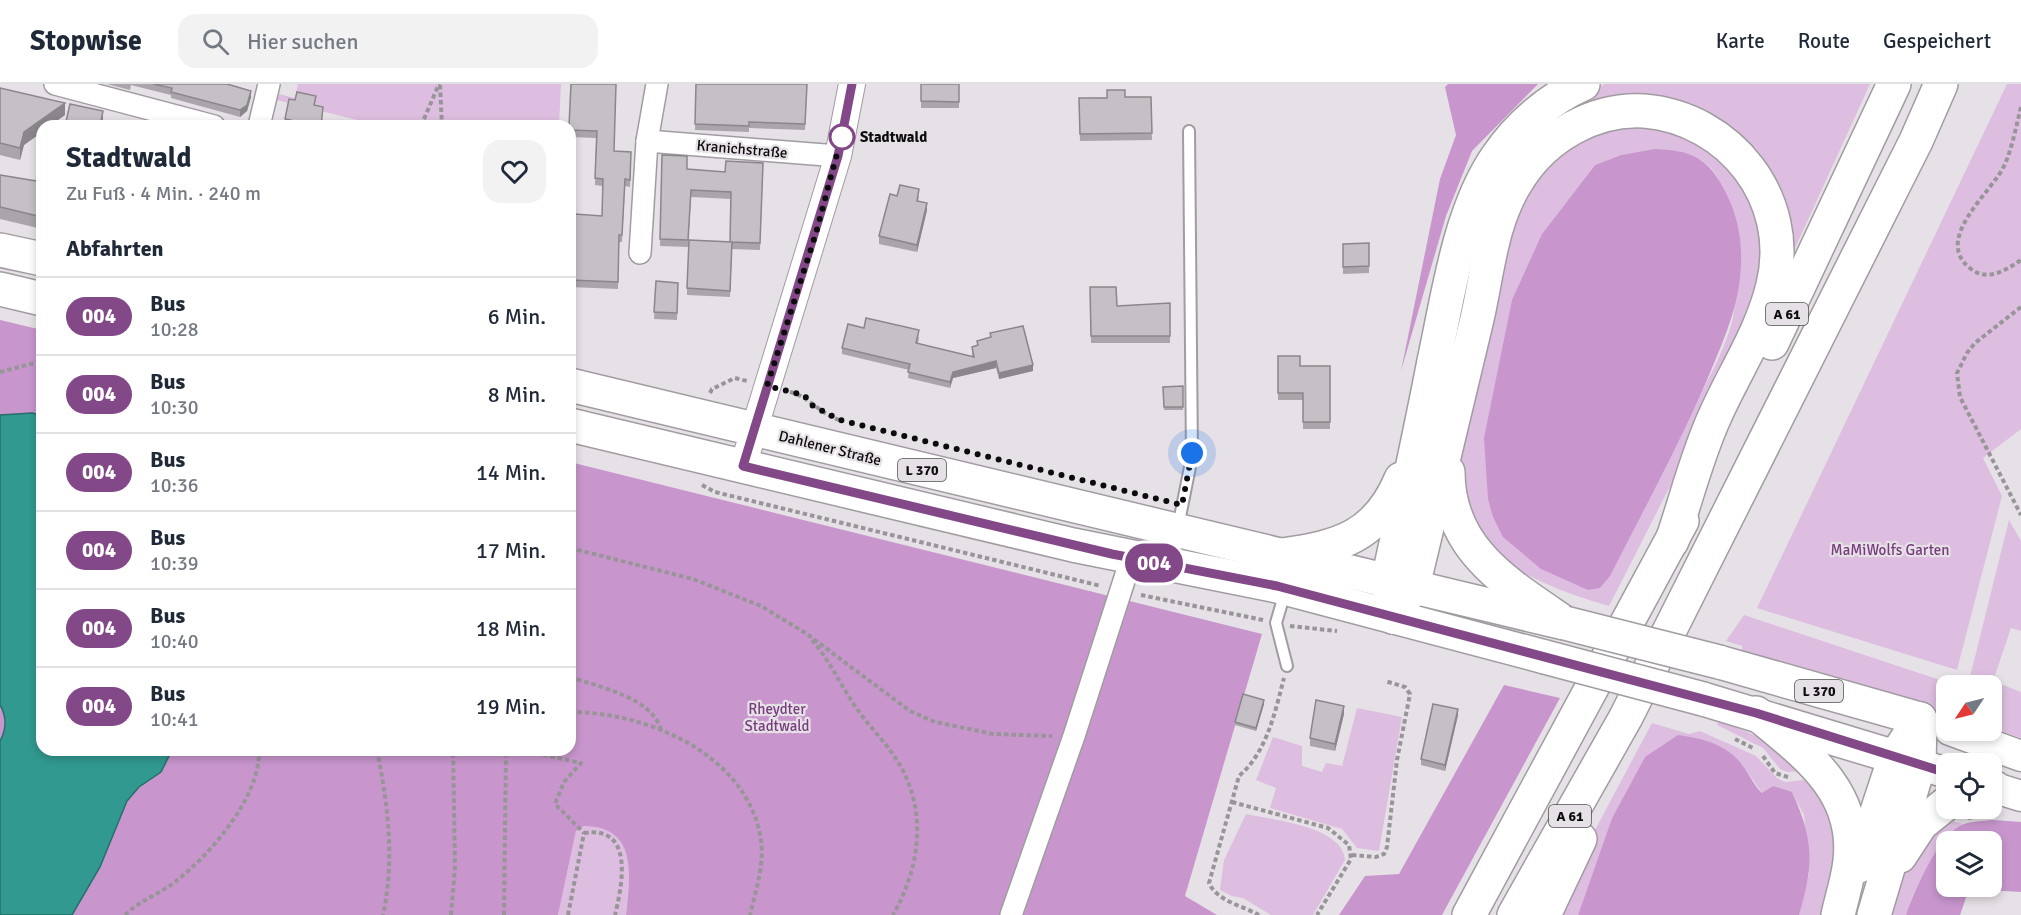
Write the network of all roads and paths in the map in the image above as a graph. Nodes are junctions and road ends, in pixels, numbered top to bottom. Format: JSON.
{"nodes":[{"id":1,"x":55,"y":84,"type":"edge"},
{"id":2,"x":269,"y":84,"type":"edge"},
{"id":3,"x":440,"y":84,"type":"edge"},
{"id":4,"x":657,"y":84,"type":"edge"},
{"id":5,"x":852,"y":84,"type":"edge"},
{"id":6,"x":1583,"y":84,"type":"edge"},
{"id":7,"x":1894,"y":84,"type":"edge"},
{"id":8,"x":1941,"y":84,"type":"edge"},
{"id":9,"x":2021,"y":107,"type":"edge"},
{"id":10,"x":191,"y":120,"type":"edge"},
{"id":11,"x":260,"y":120,"type":"edge"},
{"id":12,"x":425,"y":120,"type":"edge"},
{"id":13,"x":442,"y":120,"type":"edge"},
{"id":14,"x":1187,"y":135,"type":"dead end"},
{"id":15,"x":647,"y":141,"type":"junction"},
{"id":16,"x":838,"y":156,"type":"junction"},
{"id":17,"x":0,"y":250,"type":"edge"},
{"id":18,"x":640,"y":253,"type":"dead end"},
{"id":19,"x":36,"y":259,"type":"edge"},
{"id":20,"x":2021,"y":260,"type":"edge"},
{"id":21,"x":36,"y":279,"type":"edge"},
{"id":22,"x":19,"y":293,"type":"edge"},
{"id":23,"x":2021,"y":306,"type":"edge"},
{"id":24,"x":36,"y":363,"type":"edge"},
{"id":25,"x":0,"y":372,"type":"edge"},
{"id":26,"x":576,"y":386,"type":"edge"},
{"id":27,"x":767,"y":386,"type":"junction"},
{"id":28,"x":710,"y":393,"type":"dead end"},
{"id":29,"x":847,"y":422,"type":"dead end"},
{"id":30,"x":576,"y":426,"type":"edge"},
{"id":31,"x":752,"y":429,"type":"junction"},
{"id":32,"x":1433,"y":441,"type":"junction"},
{"id":33,"x":743,"y":466,"type":"junction"},
{"id":34,"x":697,"y":483,"type":"dead end"},
{"id":35,"x":2021,"y":515,"type":"edge"},
{"id":36,"x":1177,"y":531,"type":"junction"},
{"id":37,"x":1672,"y":541,"type":"junction"},
{"id":38,"x":576,"y":550,"type":"edge"},
{"id":39,"x":1282,"y":555,"type":"junction"},
{"id":40,"x":1131,"y":559,"type":"junction"},
{"id":41,"x":1401,"y":584,"type":"junction"},
{"id":42,"x":1286,"y":589,"type":"junction"},
{"id":43,"x":1122,"y":591,"type":"junction"},
{"id":44,"x":1392,"y":617,"type":"junction"},
{"id":45,"x":1276,"y":623,"type":"junction"},
{"id":46,"x":1565,"y":623,"type":"junction"},
{"id":47,"x":807,"y":633,"type":"junction"},
{"id":48,"x":1342,"y":633,"type":"dead end"},
{"id":49,"x":1287,"y":666,"type":"joint"},
{"id":50,"x":576,"y":679,"type":"edge"},
{"id":51,"x":1384,"y":681,"type":"dead end"},
{"id":52,"x":576,"y":713,"type":"edge"},
{"id":53,"x":1756,"y":713,"type":"junction"},
{"id":54,"x":1626,"y":717,"type":"junction"},
{"id":55,"x":1936,"y":725,"type":"edge"},
{"id":56,"x":662,"y":730,"type":"junction"},
{"id":57,"x":1936,"y":732,"type":"edge"},
{"id":58,"x":1074,"y":736,"type":"junction"},
{"id":59,"x":1980,"y":741,"type":"edge"},
{"id":60,"x":259,"y":756,"type":"edge"},
{"id":61,"x":378,"y":756,"type":"edge"},
{"id":62,"x":453,"y":756,"type":"edge"},
{"id":63,"x":506,"y":756,"type":"edge"},
{"id":64,"x":548,"y":756,"type":"edge"},
{"id":65,"x":2021,"y":756,"type":"edge"},
{"id":66,"x":1920,"y":765,"type":"edge"},
{"id":67,"x":1232,"y":802,"type":"junction"},
{"id":68,"x":1936,"y":814,"type":"edge"},
{"id":69,"x":584,"y":832,"type":"junction"},
{"id":70,"x":1352,"y":855,"type":"junction"},
{"id":71,"x":125,"y":915,"type":"edge"},
{"id":72,"x":383,"y":915,"type":"edge"},
{"id":73,"x":451,"y":915,"type":"edge"},
{"id":74,"x":504,"y":915,"type":"edge"},
{"id":75,"x":568,"y":915,"type":"edge"},
{"id":76,"x":615,"y":915,"type":"edge"},
{"id":77,"x":750,"y":915,"type":"edge"},
{"id":78,"x":893,"y":915,"type":"edge"},
{"id":79,"x":1011,"y":915,"type":"edge"},
{"id":80,"x":1259,"y":915,"type":"edge"},
{"id":81,"x":1317,"y":915,"type":"edge"},
{"id":82,"x":1469,"y":915,"type":"edge"},
{"id":83,"x":1514,"y":915,"type":"edge"},
{"id":84,"x":1544,"y":915,"type":"edge"},
{"id":85,"x":1838,"y":915,"type":"edge"},
{"id":86,"x":1843,"y":915,"type":"edge"},
{"id":87,"x":1874,"y":915,"type":"edge"}],
"edges":[{"from":1,"to":10,"type":"street"},
{"from":2,"to":11,"type":"street"},
{"from":3,"to":12,"type":"path"},
{"from":3,"to":13,"type":"path"},
{"from":4,"to":15,"type":"street"},
{"from":5,"to":16,"type":"street"},
{"from":6,"to":32,"type":"main road"},
{"from":7,"to":37,"type":"main road","number":"A 61"},
{"from":8,"to":54,"type":"main road","number":"A 61"},
{"from":9,"to":20,"type":"path"},
{"from":14,"to":36,"type":"lane"},
{"from":15,"to":16,"type":"street","name":"Kranichstraße"},
{"from":15,"to":18,"type":"street"},
{"from":16,"to":27,"type":"street"},
{"from":17,"to":19,"type":"main road"},
{"from":21,"to":22,"type":"main road"},
{"from":23,"to":35,"type":"path"},
{"from":24,"to":25,"type":"path"},
{"from":26,"to":31,"type":"main road","name":"Dahlener Straße","number":"L 370"},
{"from":27,"to":28,"type":"path"},
{"from":27,"to":29,"type":"path"},
{"from":27,"to":31,"type":"street"},
{"from":30,"to":33,"type":"main road","number":"L 370"},
{"from":31,"to":33,"type":"street"},
{"from":31,"to":36,"type":"main road","name":"Dahlener Straße","number":"L 370"},
{"from":32,"to":37,"type":"main road"},
{"from":32,"to":39,"type":"main road"},
{"from":32,"to":41,"type":"main road"},
{"from":32,"to":46,"type":"main road"},
{"from":33,"to":40,"type":"main road","number":"L 370"},
{"from":34,"to":43,"type":"path"},
{"from":36,"to":39,"type":"main road","number":"L 370"},
{"from":37,"to":82,"type":"main road","number":"A 61"},
{"from":38,"to":47,"type":"path"},
{"from":39,"to":41,"type":"main road","number":"L 370"},
{"from":40,"to":42,"type":"main road","number":"L 370"},
{"from":40,"to":43,"type":"street"},
{"from":41,"to":44,"type":"main road"},
{"from":41,"to":46,"type":"main road","number":"L 370"},
{"from":42,"to":44,"type":"main road","number":"L 370"},
{"from":42,"to":45,"type":"lane"},
{"from":43,"to":45,"type":"path"},
{"from":43,"to":58,"type":"street"},
{"from":44,"to":53,"type":"main road","number":"L 370","bridge":true},
{"from":45,"to":48,"type":"path"},
{"from":45,"to":49,"type":"lane"},
{"from":46,"to":55,"type":"main road","number":"L 370","bridge":true},
{"from":47,"to":58,"type":"path"},
{"from":47,"to":78,"type":"path"},
{"from":49,"to":67,"type":"path"},
{"from":50,"to":56,"type":"path"},
{"from":51,"to":70,"type":"path"},
{"from":52,"to":56,"type":"path"},
{"from":53,"to":66,"type":"main road","number":"L 370"},
{"from":53,"to":85,"type":"main road"},
{"from":54,"to":83,"type":"main road","number":"A 61"},
{"from":54,"to":84,"type":"main road"},
{"from":56,"to":77,"type":"path"},
{"from":57,"to":66,"type":"main road"},
{"from":58,"to":79,"type":"street"},
{"from":59,"to":65,"type":"main road","number":"L 370"},
{"from":60,"to":71,"type":"path"},
{"from":61,"to":72,"type":"path"},
{"from":62,"to":73,"type":"path"},
{"from":63,"to":74,"type":"path"},
{"from":64,"to":69,"type":"path"},
{"from":66,"to":86,"type":"main road"},
{"from":66,"to":87,"type":"main road"},
{"from":67,"to":70,"type":"path"},
{"from":67,"to":80,"type":"path"},
{"from":68,"to":87,"type":"main road"},
{"from":69,"to":75,"type":"path"},
{"from":69,"to":76,"type":"path"},
{"from":70,"to":81,"type":"path"}]}
